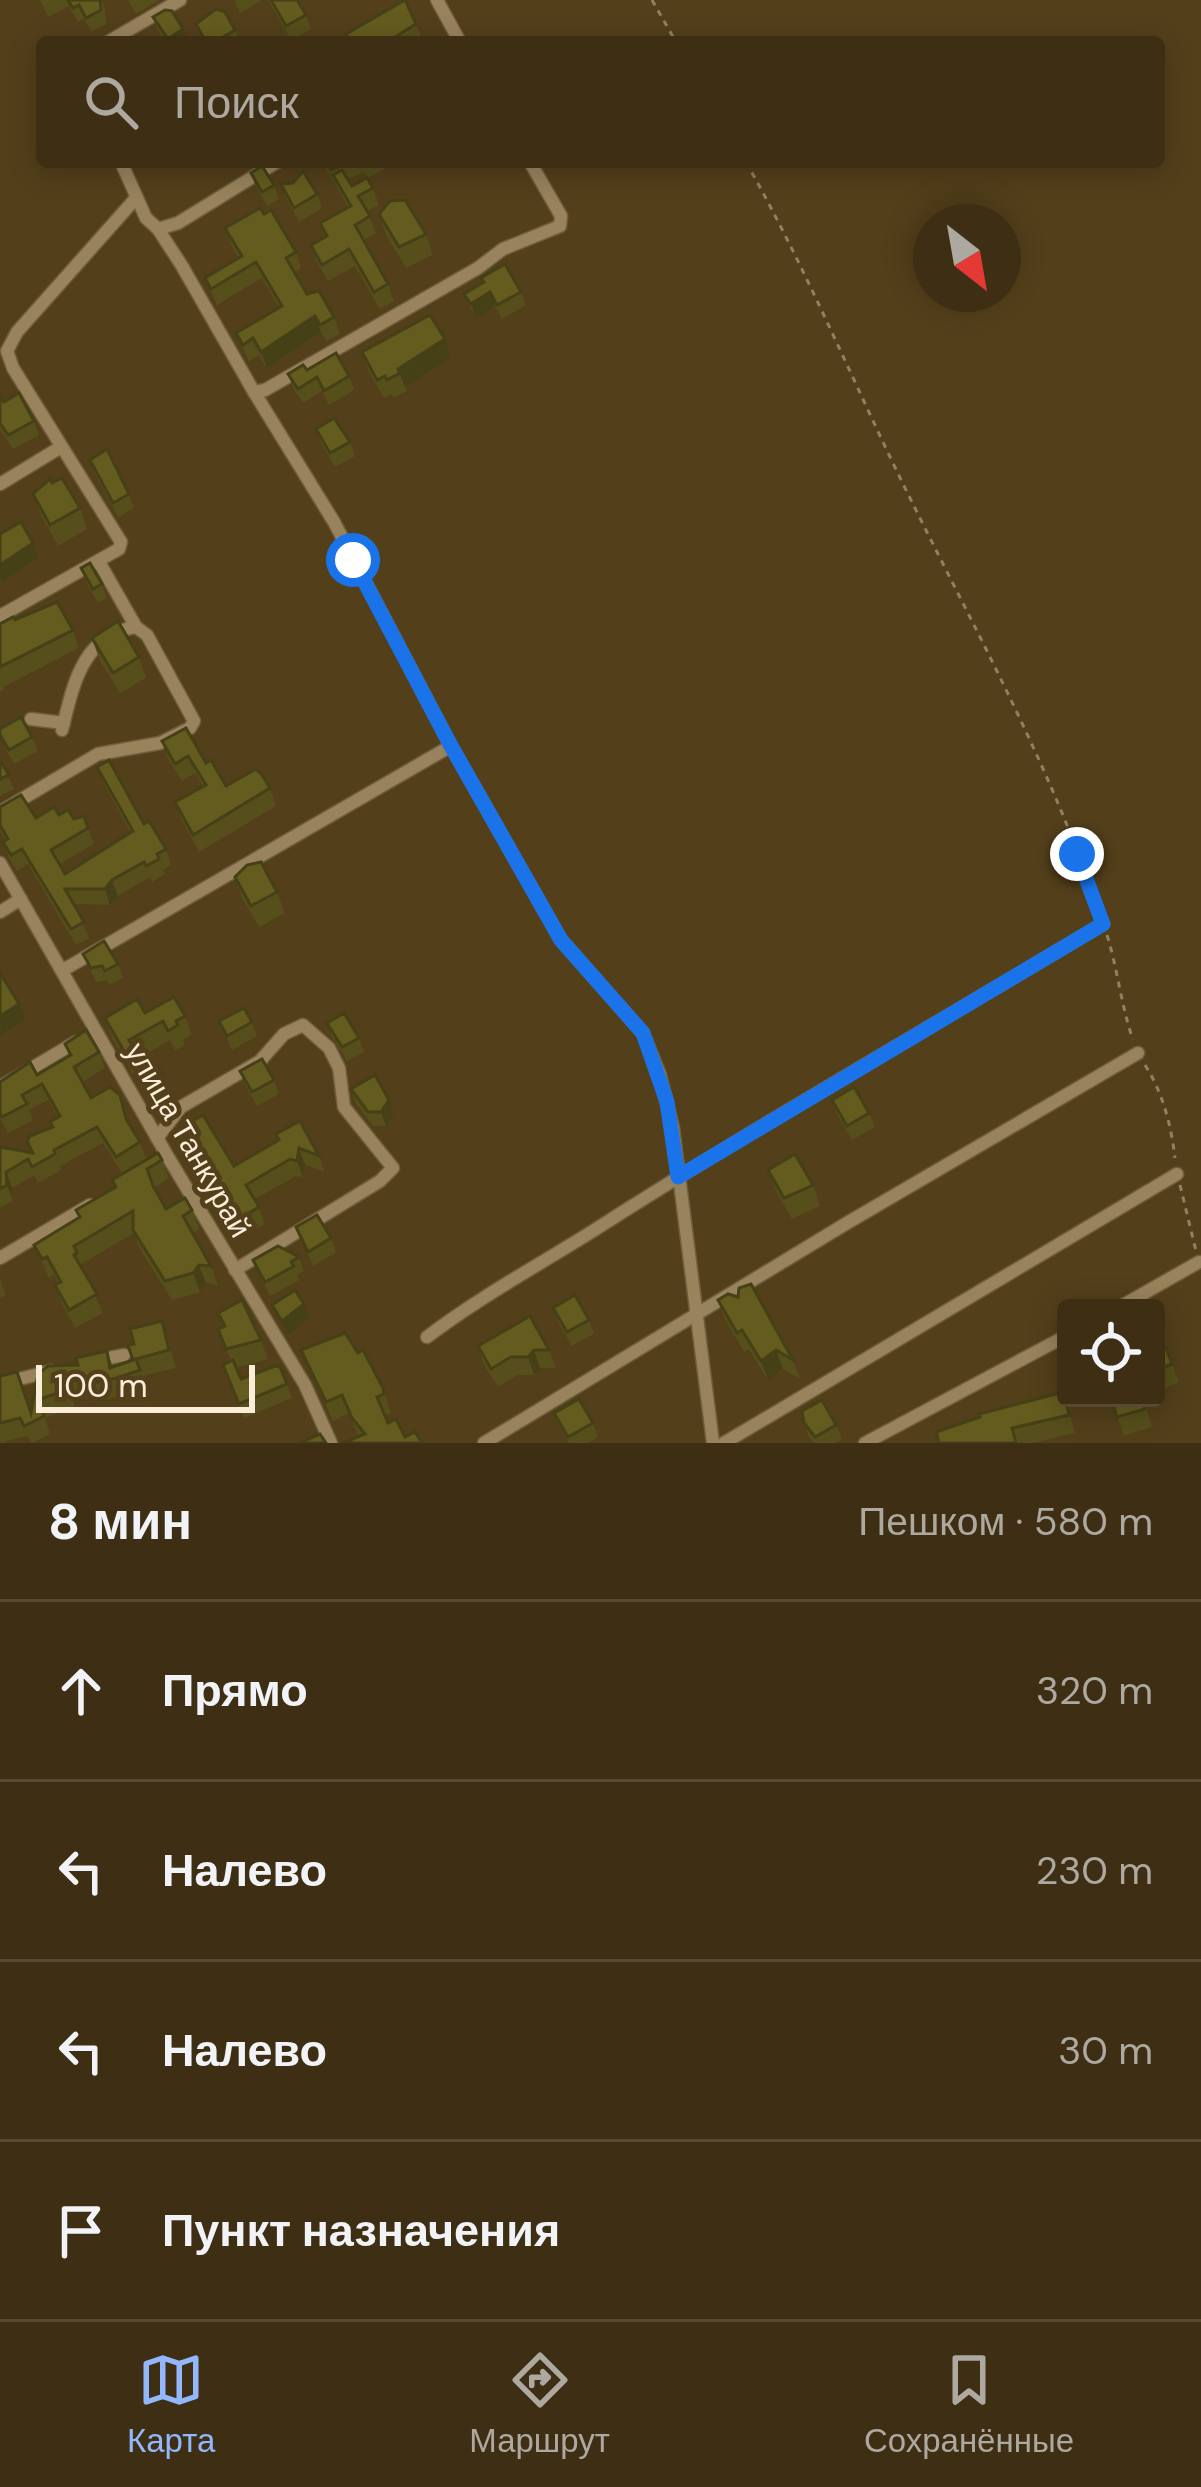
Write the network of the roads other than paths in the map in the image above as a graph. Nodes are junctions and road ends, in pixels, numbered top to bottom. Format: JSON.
{"nodes":[{"id":1,"x":180,"y":0,"type":"edge"},
{"id":2,"x":437,"y":0,"type":"edge"},
{"id":3,"x":118,"y":36,"type":"edge"},
{"id":4,"x":457,"y":36,"type":"edge"},
{"id":5,"x":124,"y":168,"type":"edge"},
{"id":6,"x":267,"y":168,"type":"edge"},
{"id":7,"x":533,"y":168,"type":"edge"},
{"id":8,"x":136,"y":198,"type":"junction"},
{"id":9,"x":122,"y":216,"type":"junction"},
{"id":10,"x":146,"y":218,"type":"junction"},
{"id":11,"x":158,"y":229,"type":"junction"},
{"id":12,"x":254,"y":392,"type":"junction"},
{"id":13,"x":61,"y":447,"type":"junction"},
{"id":14,"x":0,"y":484,"type":"edge"},
{"id":15,"x":99,"y":562,"type":"junction"},
{"id":16,"x":0,"y":616,"type":"edge"},
{"id":17,"x":136,"y":627,"type":"junction"},
{"id":18,"x":31,"y":719,"type":"dead end"},
{"id":19,"x":451,"y":746,"type":"junction"},
{"id":20,"x":0,"y":812,"type":"edge"},
{"id":21,"x":0,"y":863,"type":"edge"},
{"id":22,"x":21,"y":899,"type":"junction"},
{"id":23,"x":0,"y":912,"type":"edge"},
{"id":24,"x":1103,"y":924,"type":"road end"},
{"id":25,"x":63,"y":970,"type":"junction"},
{"id":26,"x":98,"y":1030,"type":"junction"},
{"id":27,"x":1138,"y":1053,"type":"road end"},
{"id":28,"x":0,"y":1087,"type":"edge"},
{"id":29,"x":158,"y":1138,"type":"junction"},
{"id":30,"x":168,"y":1157,"type":"junction"},
{"id":31,"x":150,"y":1168,"type":"edge"},
{"id":32,"x":1177,"y":1174,"type":"road end"},
{"id":33,"x":678,"y":1177,"type":"junction"},
{"id":34,"x":95,"y":1202,"type":"edge"},
{"id":35,"x":0,"y":1258,"type":"edge"},
{"id":36,"x":1199,"y":1262,"type":"edge"},
{"id":37,"x":235,"y":1270,"type":"junction"},
{"id":38,"x":1134,"y":1299,"type":"edge"},
{"id":39,"x":697,"y":1313,"type":"junction"},
{"id":40,"x":427,"y":1337,"type":"dead end"},
{"id":41,"x":1057,"y":1341,"type":"edge"},
{"id":42,"x":124,"y":1354,"type":"edge"},
{"id":43,"x":86,"y":1363,"type":"edge"},
{"id":44,"x":67,"y":1367,"type":"edge"},
{"id":45,"x":0,"y":1384,"type":"edge"},
{"id":46,"x":331,"y":1443,"type":"edge"},
{"id":47,"x":484,"y":1443,"type":"edge"},
{"id":48,"x":713,"y":1443,"type":"edge"},
{"id":49,"x":724,"y":1443,"type":"edge"},
{"id":50,"x":866,"y":1443,"type":"edge"}],
"edges":[{"from":1,"to":3,"type":"street"},
{"from":2,"to":4,"type":"street"},
{"from":5,"to":8,"type":"street"},
{"from":6,"to":11,"type":"street"},
{"from":7,"to":12,"type":"street"},
{"from":8,"to":9,"type":"street"},
{"from":8,"to":10,"type":"street"},
{"from":9,"to":10,"type":"street"},
{"from":9,"to":13,"type":"street"},
{"from":10,"to":11,"type":"street"},
{"from":11,"to":12,"type":"street"},
{"from":12,"to":19,"type":"street"},
{"from":13,"to":14,"type":"street"},
{"from":13,"to":15,"type":"street"},
{"from":15,"to":16,"type":"street"},
{"from":15,"to":17,"type":"street"},
{"from":17,"to":18,"type":"street"},
{"from":17,"to":20,"type":"street"},
{"from":19,"to":25,"type":"street"},
{"from":19,"to":33,"type":"street"},
{"from":21,"to":22,"type":"street","name":"улица Танкурай"},
{"from":22,"to":23,"type":"street"},
{"from":22,"to":25,"type":"street","name":"улица Танкурай"},
{"from":24,"to":33,"type":"street"},
{"from":25,"to":26,"type":"street","name":"улица Танкурай"},
{"from":26,"to":28,"type":"street"},
{"from":26,"to":29,"type":"street","name":"улица Танкурай"},
{"from":27,"to":39,"type":"street"},
{"from":29,"to":30,"type":"street","name":"улица Танкурай"},
{"from":29,"to":37,"type":"street"},
{"from":30,"to":31,"type":"street"},
{"from":30,"to":37,"type":"street","name":"улица Танкурай"},
{"from":32,"to":49,"type":"street"},
{"from":33,"to":39,"type":"street"},
{"from":33,"to":40,"type":"street"},
{"from":34,"to":35,"type":"street"},
{"from":36,"to":38,"type":"street"},
{"from":37,"to":46,"type":"street","name":"улица Танкурай"},
{"from":39,"to":47,"type":"street"},
{"from":39,"to":48,"type":"street"},
{"from":41,"to":50,"type":"street"},
{"from":42,"to":43,"type":"street"},
{"from":44,"to":45,"type":"street"}]}
